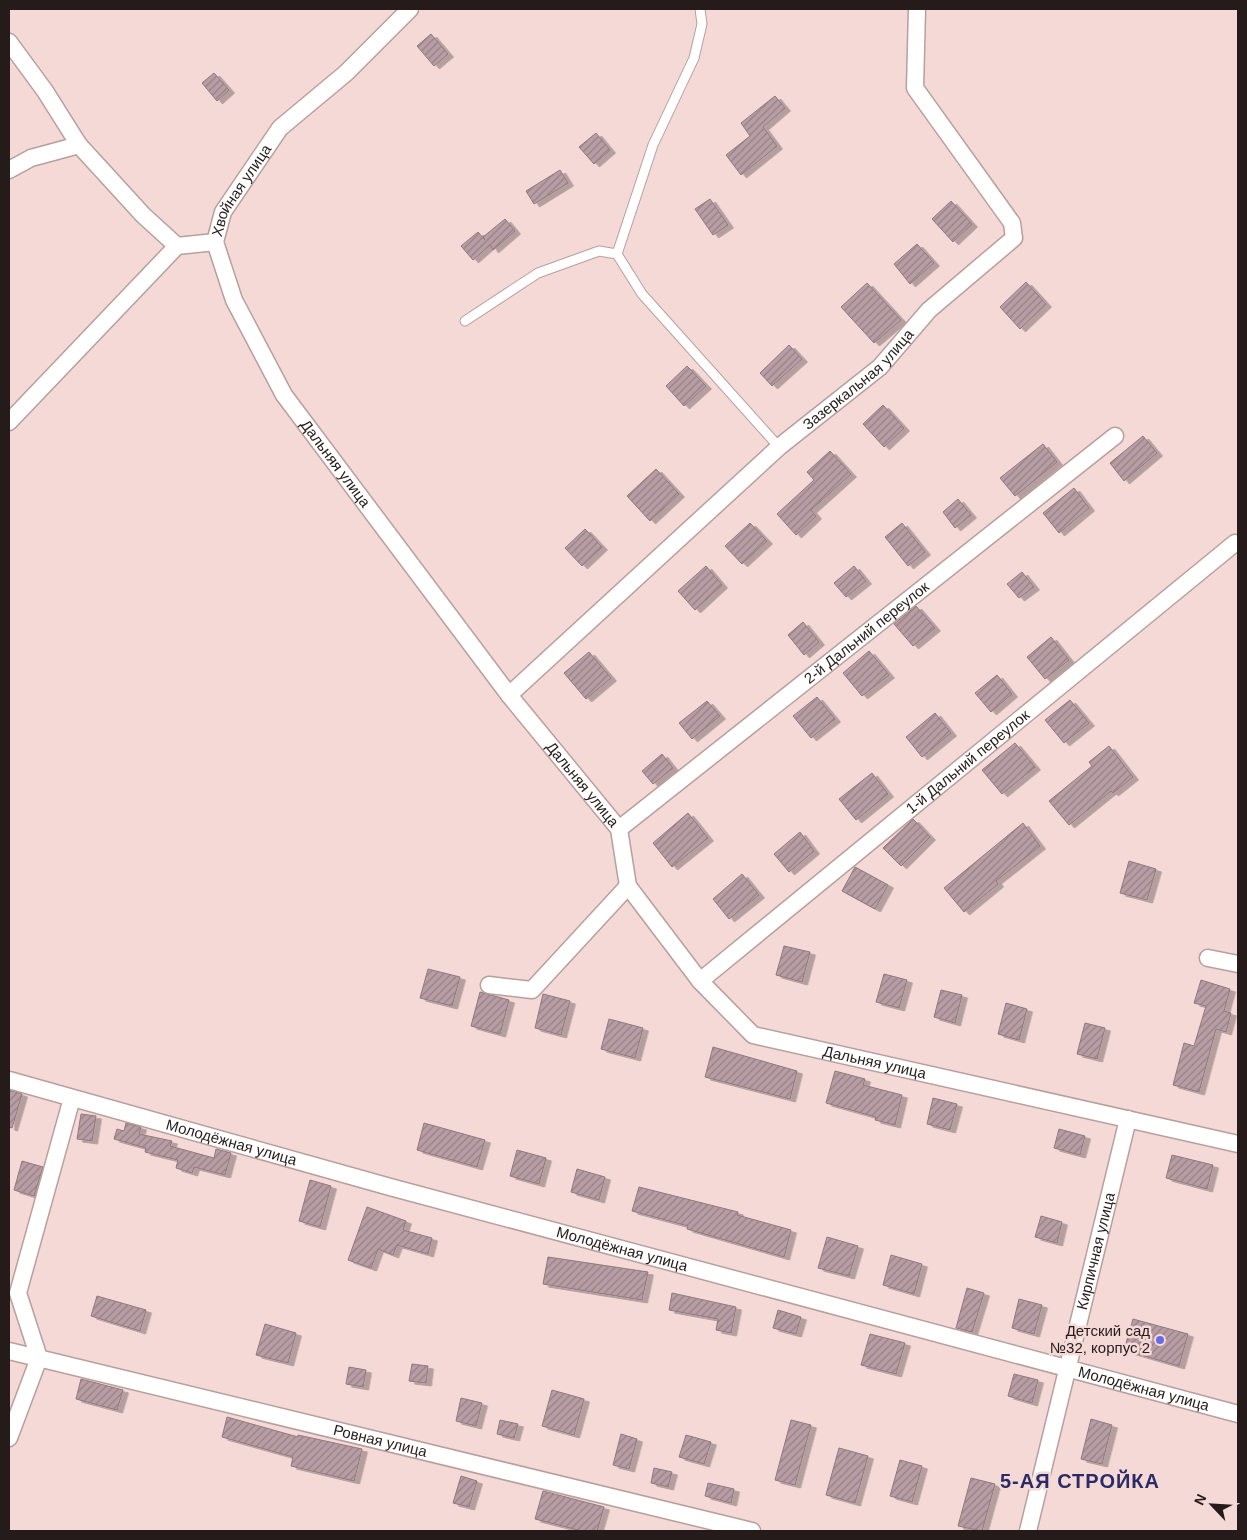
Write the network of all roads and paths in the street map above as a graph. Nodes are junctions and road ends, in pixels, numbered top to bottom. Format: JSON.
{"nodes":[{"id":1,"x":410,"y":9,"type":"edge"},
{"id":2,"x":700,"y":9,"type":"edge"},
{"id":3,"x":917,"y":9,"type":"edge"},
{"id":4,"x":9,"y":42,"type":"edge"},
{"id":5,"x":80,"y":145,"type":"junction"},
{"id":6,"x":9,"y":170,"type":"edge"},
{"id":7,"x":215,"y":242,"type":"junction"},
{"id":8,"x":177,"y":246,"type":"junction"},
{"id":9,"x":618,"y":254,"type":"junction"},
{"id":10,"x":465,"y":321,"type":"dead end"},
{"id":11,"x":9,"y":422,"type":"edge"},
{"id":12,"x":1115,"y":436,"type":"dead end"},
{"id":13,"x":779,"y":447,"type":"junction"},
{"id":14,"x":1235,"y":543,"type":"dead end"},
{"id":15,"x":509,"y":695,"type":"junction"},
{"id":16,"x":619,"y":829,"type":"junction"},
{"id":17,"x":628,"y":886,"type":"junction"},
{"id":18,"x":1208,"y":958,"type":"dead end"},
{"id":19,"x":1238,"y":964,"type":"edge"},
{"id":20,"x":700,"y":981,"type":"junction"},
{"id":21,"x":489,"y":985,"type":"dead end"},
{"id":22,"x":9,"y":1080,"type":"edge"},
{"id":23,"x":72,"y":1098,"type":"junction"},
{"id":24,"x":1128,"y":1119,"type":"junction"},
{"id":25,"x":1238,"y":1144,"type":"edge"},
{"id":26,"x":9,"y":1351,"type":"edge"},
{"id":27,"x":39,"y":1358,"type":"junction"},
{"id":28,"x":1069,"y":1369,"type":"junction"},
{"id":29,"x":1238,"y":1414,"type":"edge"},
{"id":30,"x":9,"y":1438,"type":"edge"},
{"id":31,"x":752,"y":1531,"type":"edge"},
{"id":32,"x":1028,"y":1531,"type":"edge"}],
"edges":[{"from":1,"to":7,"type":"street","name":"Хвойная улица"},
{"from":2,"to":9,"type":"lane"},
{"from":3,"to":13,"type":"street","name":"Зазеркальная улица"},
{"from":4,"to":5,"type":"street"},
{"from":5,"to":6,"type":"street"},
{"from":5,"to":8,"type":"street"},
{"from":7,"to":8,"type":"street","name":"Хвойная улица"},
{"from":7,"to":15,"type":"street","name":"Дальняя улица"},
{"from":8,"to":11,"type":"street"},
{"from":9,"to":10,"type":"lane"},
{"from":9,"to":13,"type":"lane"},
{"from":12,"to":16,"type":"street","name":"2-й Дальний переулок"},
{"from":13,"to":15,"type":"street","name":"Зазеркальная улица"},
{"from":14,"to":20,"type":"street","name":"1-й Дальний переулок"},
{"from":15,"to":16,"type":"street","name":"Дальняя улица"},
{"from":16,"to":17,"type":"street","name":"Дальняя улица"},
{"from":17,"to":20,"type":"street","name":"Дальняя улица"},
{"from":17,"to":21,"type":"street"},
{"from":18,"to":19,"type":"street"},
{"from":20,"to":24,"type":"street","name":"Дальняя улица"},
{"from":22,"to":23,"type":"street","name":"Молодёжная улица"},
{"from":23,"to":27,"type":"street"},
{"from":23,"to":28,"type":"street","name":"Молодёжная улица"},
{"from":24,"to":25,"type":"street","name":"Дальняя улица"},
{"from":24,"to":28,"type":"street","name":"Кирпичная улица"},
{"from":26,"to":27,"type":"street","name":"Ровная улица"},
{"from":27,"to":30,"type":"street"},
{"from":27,"to":31,"type":"street","name":"Ровная улица"},
{"from":28,"to":29,"type":"street","name":"Молодёжная улица"},
{"from":28,"to":32,"type":"street","name":"Кирпичная улица"}]}
